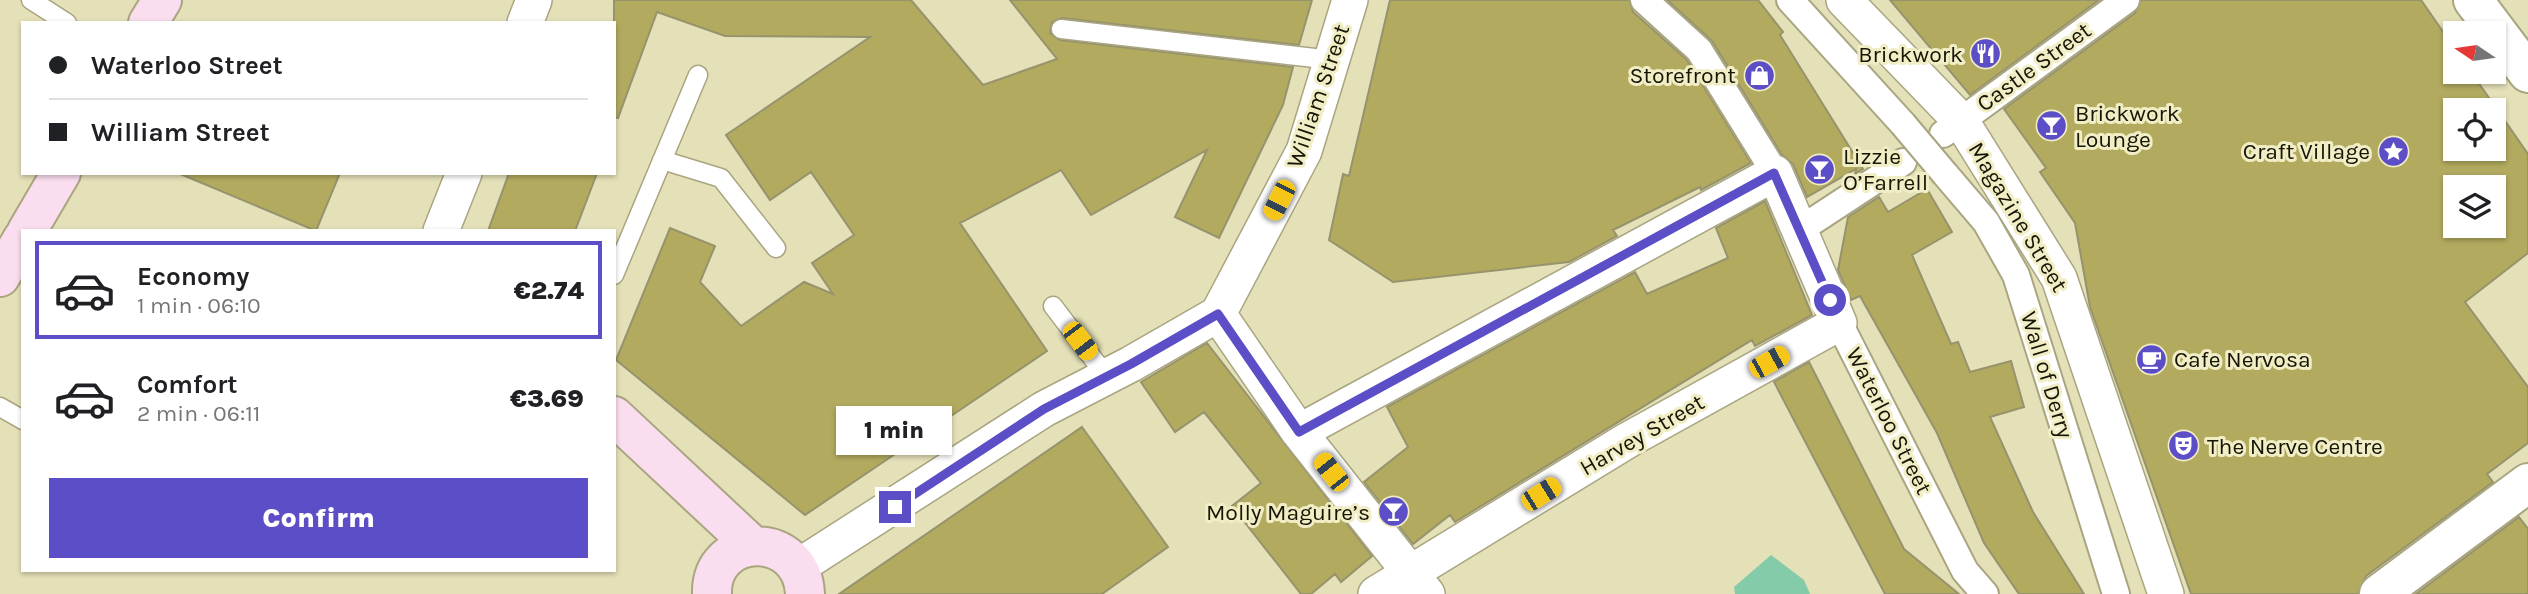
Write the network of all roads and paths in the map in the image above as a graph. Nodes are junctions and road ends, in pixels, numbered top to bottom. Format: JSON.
{"nodes":[{"id":1,"x":31,"y":0,"type":"edge"},
{"id":2,"x":162,"y":0,"type":"edge"},
{"id":3,"x":534,"y":0,"type":"edge"},
{"id":4,"x":1350,"y":0,"type":"edge"},
{"id":5,"x":1644,"y":0,"type":"edge"},
{"id":6,"x":1790,"y":0,"type":"edge"},
{"id":7,"x":1844,"y":0,"type":"edge"},
{"id":8,"x":2126,"y":0,"type":"edge"},
{"id":9,"x":2473,"y":0,"type":"edge"},
{"id":10,"x":64,"y":21,"type":"edge"},
{"id":11,"x":149,"y":21,"type":"edge"},
{"id":12,"x":526,"y":21,"type":"edge"},
{"id":13,"x":1061,"y":29,"type":"dead end"},
{"id":14,"x":1332,"y":60,"type":"junction"},
{"id":15,"x":2528,"y":73,"type":"edge"},
{"id":16,"x":698,"y":75,"type":"dead end"},
{"id":17,"x":1952,"y":128,"type":"junction"},
{"id":18,"x":662,"y":160,"type":"junction"},
{"id":19,"x":1903,"y":162,"type":"dead end"},
{"id":20,"x":1774,"y":173,"type":"junction"},
{"id":21,"x":60,"y":175,"type":"edge"},
{"id":22,"x":463,"y":175,"type":"edge"},
{"id":23,"x":30,"y":229,"type":"edge"},
{"id":24,"x":442,"y":229,"type":"edge"},
{"id":25,"x":1801,"y":229,"type":"junction"},
{"id":26,"x":776,"y":248,"type":"dead end"},
{"id":27,"x":616,"y":270,"type":"edge"},
{"id":28,"x":1053,"y":306,"type":"dead end"},
{"id":29,"x":1218,"y":314,"type":"junction"},
{"id":30,"x":1839,"y":323,"type":"junction"},
{"id":31,"x":1107,"y":377,"type":"junction"},
{"id":32,"x":0,"y":407,"type":"edge"},
{"id":33,"x":616,"y":418,"type":"edge"},
{"id":34,"x":21,"y":420,"type":"edge"},
{"id":35,"x":1299,"y":432,"type":"junction"},
{"id":36,"x":2528,"y":483,"type":"edge"},
{"id":37,"x":729,"y":568,"type":"edge"},
{"id":38,"x":802,"y":581,"type":"edge"},
{"id":39,"x":1419,"y":584,"type":"edge"},
{"id":40,"x":1376,"y":594,"type":"edge"},
{"id":41,"x":1985,"y":594,"type":"edge"},
{"id":42,"x":2116,"y":594,"type":"edge"},
{"id":43,"x":2166,"y":594,"type":"edge"},
{"id":44,"x":2379,"y":594,"type":"edge"}],
"edges":[{"from":1,"to":10,"type":"lane"},
{"from":2,"to":11,"type":"main road"},
{"from":3,"to":12,"type":"street"},
{"from":4,"to":14,"type":"street","name":"William Street"},
{"from":5,"to":20,"type":"street","name":"Waterloo Street"},
{"from":6,"to":42,"type":"street","name":"Wall of Derry","bridge":true},
{"from":7,"to":17,"type":"street","name":"Magazine Street"},
{"from":8,"to":17,"type":"street","name":"Castle Street"},
{"from":9,"to":15,"type":"street"},
{"from":13,"to":14,"type":"lane"},
{"from":14,"to":29,"type":"street","name":"William Street"},
{"from":16,"to":18,"type":"lane"},
{"from":17,"to":43,"type":"street","name":"Magazine Street"},
{"from":18,"to":26,"type":"lane"},
{"from":18,"to":27,"type":"lane"},
{"from":19,"to":25,"type":"street"},
{"from":20,"to":25,"type":"street","name":"Waterloo Street"},
{"from":20,"to":35,"type":"street"},
{"from":21,"to":23,"type":"main road"},
{"from":22,"to":24,"type":"street"},
{"from":25,"to":30,"type":"street","name":"Waterloo Street"},
{"from":28,"to":31,"type":"lane"},
{"from":29,"to":31,"type":"street"},
{"from":29,"to":35,"type":"street"},
{"from":30,"to":39,"type":"street","name":"Harvey Street"},
{"from":30,"to":41,"type":"street","name":"Waterloo Street"},
{"from":31,"to":38,"type":"street"},
{"from":32,"to":34,"type":"lane"},
{"from":33,"to":37,"type":"main road"},
{"from":35,"to":39,"type":"street"},
{"from":36,"to":44,"type":"street"},
{"from":37,"to":38,"type":"main road"},
{"from":39,"to":40,"type":"street","name":"Harvey Street"}]}
